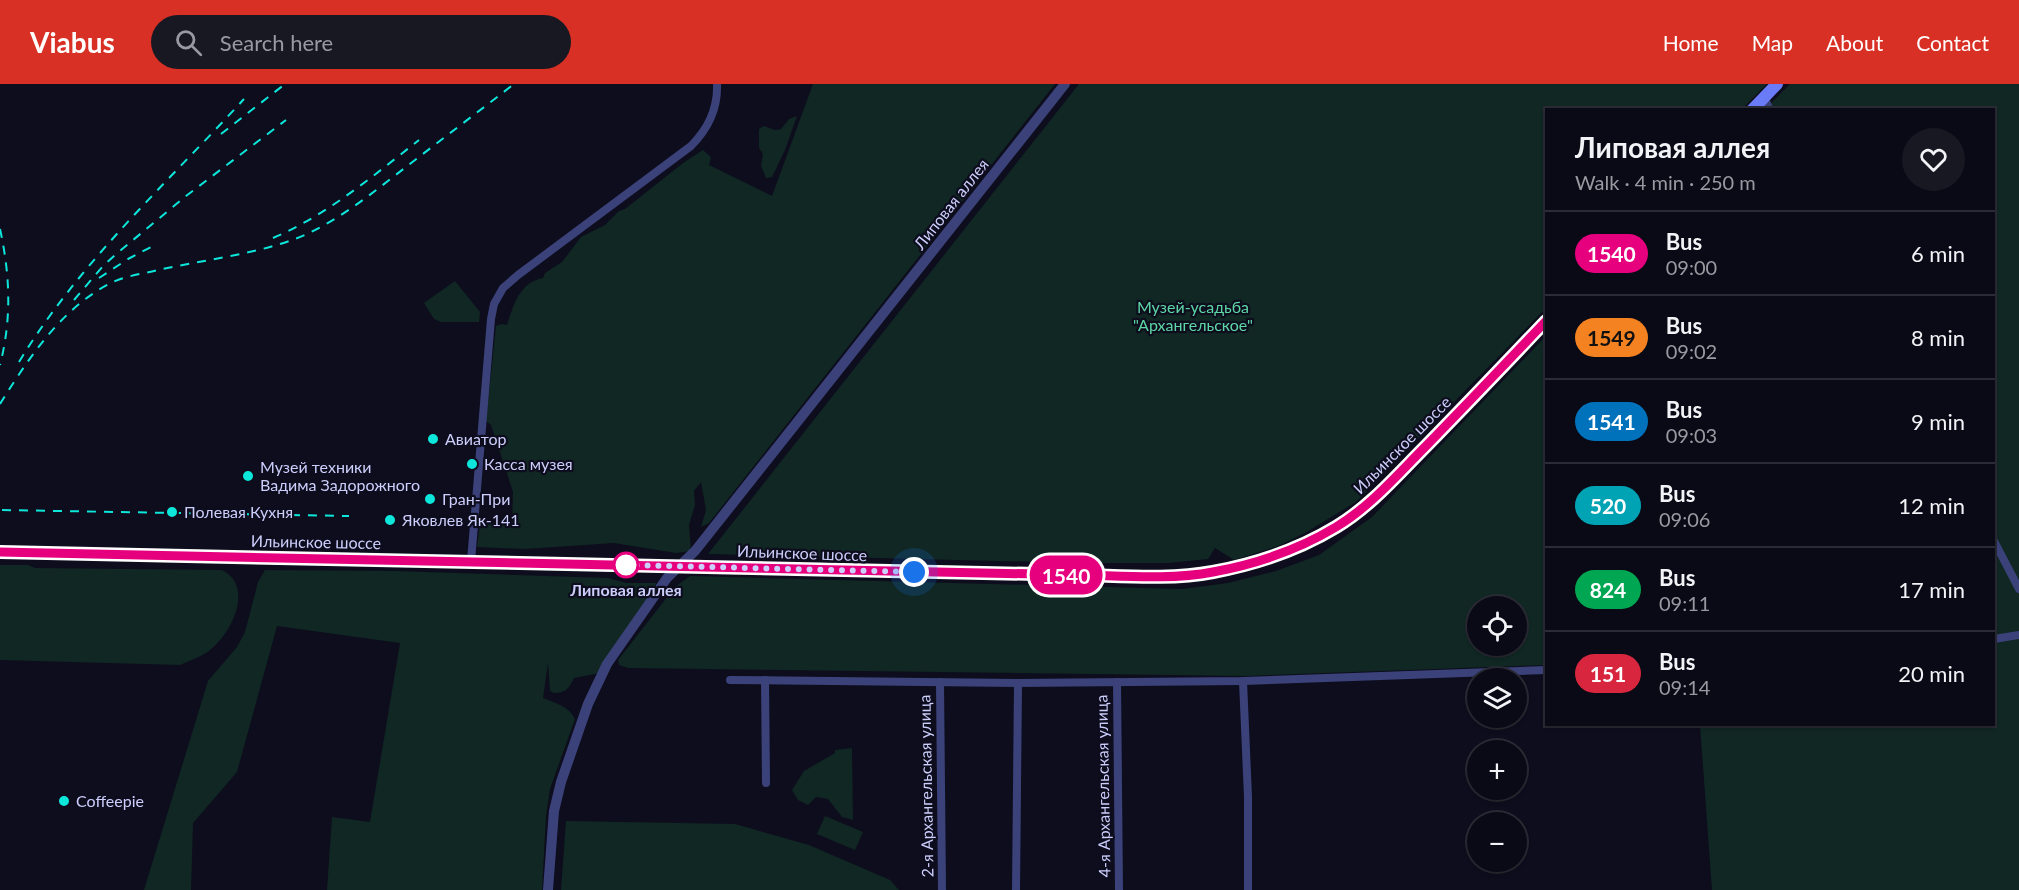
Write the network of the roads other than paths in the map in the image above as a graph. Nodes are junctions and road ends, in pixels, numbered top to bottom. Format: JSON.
{"nodes":[{"id":1,"x":717,"y":84,"type":"edge"},
{"id":2,"x":1065,"y":84,"type":"edge"},
{"id":3,"x":1777,"y":84,"type":"edge"},
{"id":4,"x":1764,"y":97,"type":"junction"},
{"id":5,"x":1754,"y":108,"type":"edge"},
{"id":6,"x":1769,"y":108,"type":"edge"},
{"id":7,"x":1545,"y":322,"type":"edge"},
{"id":8,"x":1995,"y":543,"type":"edge"},
{"id":9,"x":0,"y":552,"type":"edge"},
{"id":10,"x":471,"y":561,"type":"junction"},
{"id":11,"x":678,"y":566,"type":"junction"},
{"id":12,"x":2019,"y":589,"type":"edge"},
{"id":13,"x":2019,"y":634,"type":"edge"},
{"id":14,"x":1995,"y":639,"type":"edge"},
{"id":15,"x":1545,"y":670,"type":"edge"},
{"id":16,"x":765,"y":680,"type":"junction"},
{"id":17,"x":729,"y":681,"type":"dead end"},
{"id":18,"x":1243,"y":681,"type":"junction"},
{"id":19,"x":940,"y":682,"type":"junction"},
{"id":20,"x":1117,"y":682,"type":"junction"},
{"id":21,"x":1018,"y":683,"type":"junction"},
{"id":22,"x":766,"y":783,"type":"dead end"},
{"id":23,"x":942,"y":889,"type":"edge"},
{"id":24,"x":548,"y":890,"type":"edge"},
{"id":25,"x":1016,"y":890,"type":"edge"},
{"id":26,"x":1119,"y":890,"type":"edge"},
{"id":27,"x":1248,"y":890,"type":"edge"}],
"edges":[{"from":1,"to":10,"type":"street"},
{"from":2,"to":11,"type":"street","name":"Липовая аллея"},
{"from":3,"to":4,"type":"main road"},
{"from":4,"to":5,"type":"main road"},
{"from":4,"to":6,"type":"street"},
{"from":7,"to":11,"type":"main road","name":"Ильинское шоссе"},
{"from":8,"to":12,"type":"street"},
{"from":9,"to":10,"type":"main road","name":"Ильинское шоссе"},
{"from":10,"to":11,"type":"main road","name":"Ильинское шоссе"},
{"from":11,"to":24,"type":"street","name":"Липовая аллея"},
{"from":13,"to":14,"type":"street"},
{"from":15,"to":18,"type":"street"},
{"from":16,"to":17,"type":"street"},
{"from":16,"to":19,"type":"street"},
{"from":16,"to":22,"type":"street"},
{"from":18,"to":20,"type":"street"},
{"from":18,"to":27,"type":"street"},
{"from":19,"to":21,"type":"street"},
{"from":19,"to":23,"type":"street","name":"2-я Архангельская улица"},
{"from":20,"to":21,"type":"street"},
{"from":20,"to":26,"type":"street","name":"4-я Архангельская улица"},
{"from":21,"to":25,"type":"street"}]}
